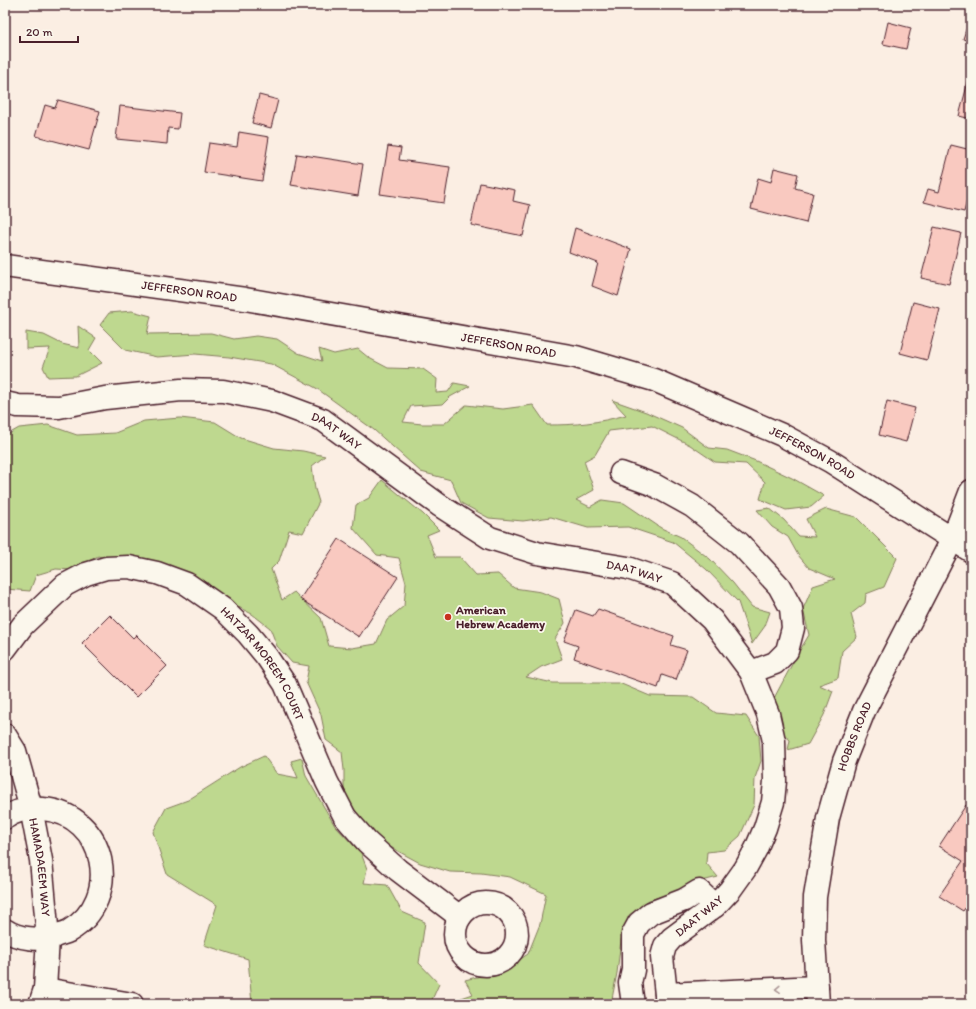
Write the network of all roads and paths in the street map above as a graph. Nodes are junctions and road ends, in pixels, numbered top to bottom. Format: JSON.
{"nodes":[{"id":1,"x":5,"y":266,"type":"edge"},
{"id":2,"x":5,"y":403,"type":"edge"},
{"id":3,"x":621,"y":473,"type":"dead end"},
{"id":4,"x":971,"y":491,"type":"edge"},
{"id":5,"x":953,"y":538,"type":"junction"},
{"id":6,"x":971,"y":551,"type":"edge"},
{"id":7,"x":5,"y":649,"type":"edge"},
{"id":8,"x":751,"y":672,"type":"junction"},
{"id":9,"x":5,"y":735,"type":"edge"},
{"id":10,"x":31,"y":808,"type":"junction"},
{"id":11,"x":5,"y":818,"type":"edge"},
{"id":12,"x":715,"y":906,"type":"junction"},
{"id":13,"x":460,"y":917,"type":"dead end"},
{"id":14,"x":5,"y":930,"type":"edge"},
{"id":15,"x":48,"y":938,"type":"junction"},
{"id":16,"x":817,"y":996,"type":"edge"},
{"id":17,"x":42,"y":997,"type":"edge"},
{"id":18,"x":666,"y":999,"type":"edge"},
{"id":19,"x":132,"y":1004,"type":"edge"},
{"id":20,"x":633,"y":1004,"type":"edge"}],
"edges":[{"from":1,"to":5,"type":"street","name":"JEFFERSON ROAD"},
{"from":2,"to":8,"type":"street","name":"DAAT WAY"},
{"from":3,"to":8,"type":"street"},
{"from":4,"to":5,"type":"street","name":"HOBBS ROAD"},
{"from":5,"to":6,"type":"street","name":"JEFFERSON ROAD"},
{"from":5,"to":16,"type":"street","name":"HOBBS ROAD"},
{"from":7,"to":13,"type":"street","name":"HATZAR MOREEM COURT"},
{"from":8,"to":12,"type":"street","name":"DAAT WAY"},
{"from":9,"to":10,"type":"street","name":"HAMADAEEM WAY"},
{"from":10,"to":11,"type":"street"},
{"from":10,"to":15,"type":"street","name":"HAMADAEEM WAY"},
{"from":10,"to":15,"type":"street"},
{"from":12,"to":18,"type":"street","name":"DAAT WAY"},
{"from":12,"to":20,"type":"street"},
{"from":14,"to":15,"type":"street"},
{"from":15,"to":17,"type":"street","name":"HAMADAEEM WAY"},
{"from":16,"to":18,"type":"street","name":"DAAT WAY","one_way":true},
{"from":17,"to":19,"type":"street"}]}
